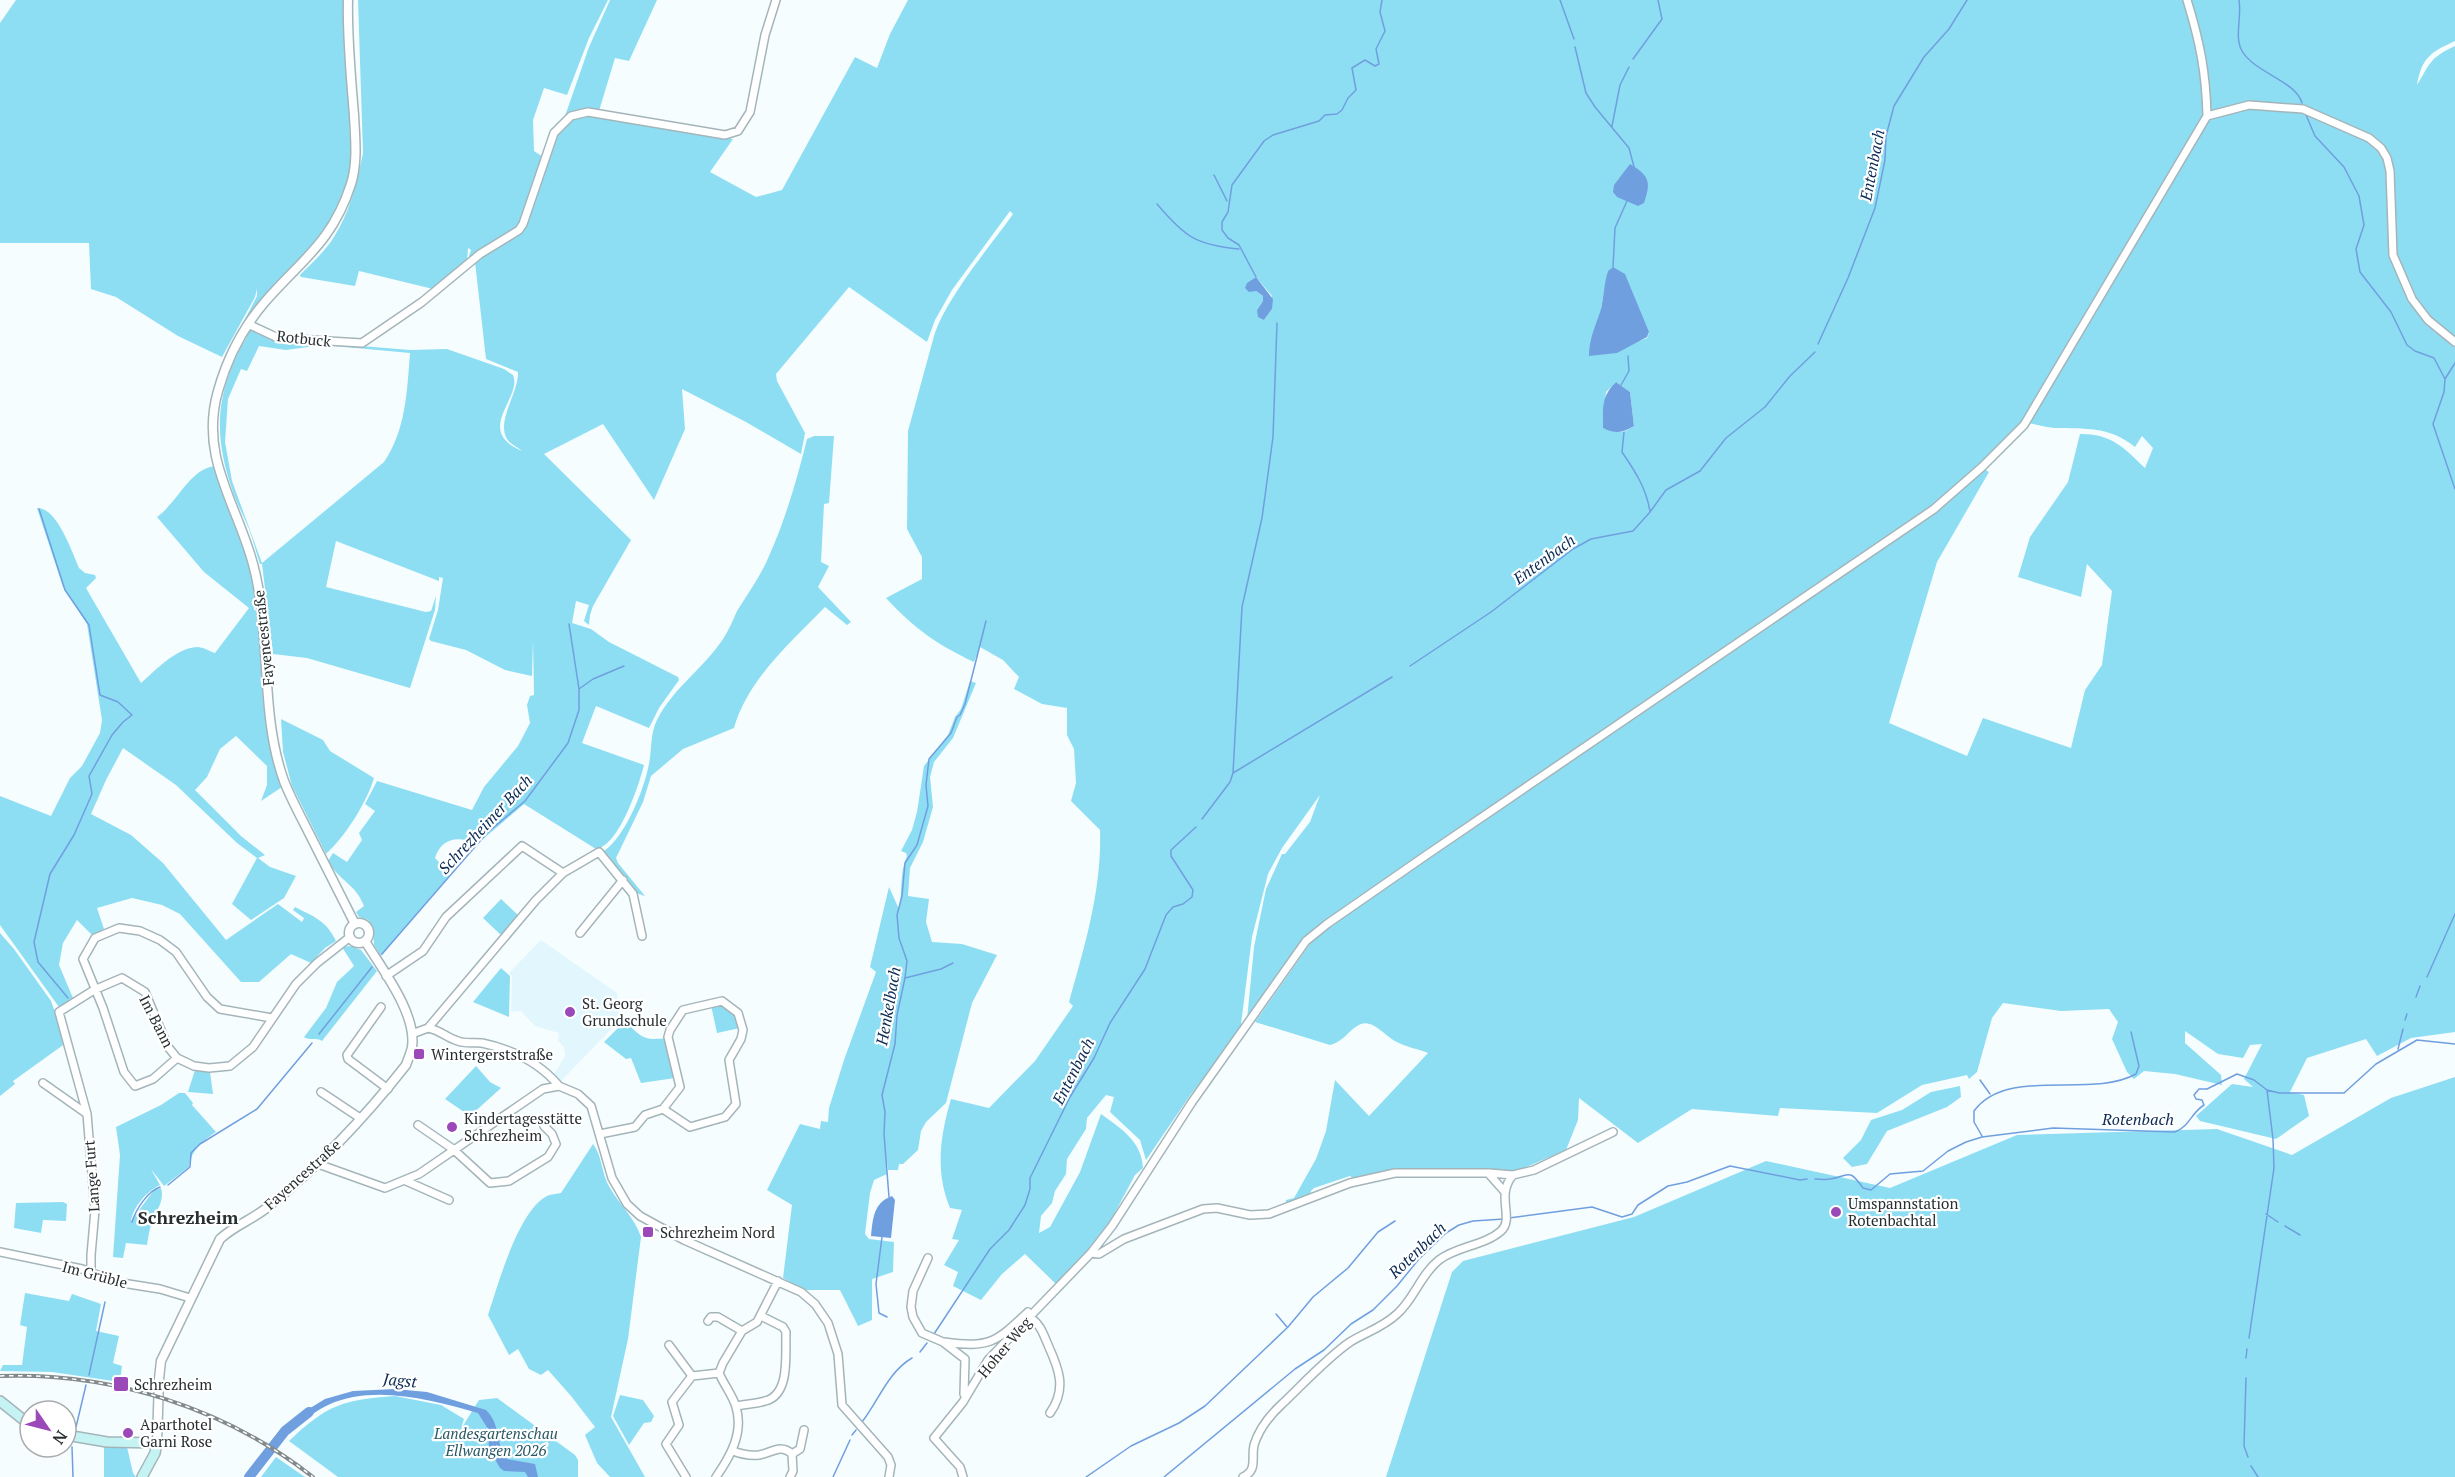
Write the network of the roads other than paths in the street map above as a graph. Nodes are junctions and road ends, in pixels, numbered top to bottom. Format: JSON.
{"nodes":[{"id":1,"x":348,"y":0,"type":"edge"},
{"id":2,"x":776,"y":0,"type":"edge"},
{"id":3,"x":2187,"y":0,"type":"edge"},
{"id":4,"x":2207,"y":116,"type":"junction"},
{"id":5,"x":248,"y":324,"type":"junction"},
{"id":6,"x":2455,"y":342,"type":"edge"},
{"id":7,"x":563,"y":873,"type":"junction"},
{"id":8,"x":622,"y":880,"type":"junction"},
{"id":9,"x":355,"y":924,"type":"junction"},
{"id":10,"x":580,"y":933,"type":"dead end"},
{"id":11,"x":642,"y":936,"type":"dead end"},
{"id":12,"x":350,"y":937,"type":"junction"},
{"id":13,"x":365,"y":941,"type":"junction"},
{"id":14,"x":386,"y":976,"type":"junction"},
{"id":15,"x":94,"y":990,"type":"junction"},
{"id":16,"x":381,"y":1007,"type":"dead end"},
{"id":17,"x":59,"y":1012,"type":"joint"},
{"id":18,"x":272,"y":1018,"type":"junction"},
{"id":19,"x":428,"y":1028,"type":"junction"},
{"id":20,"x":412,"y":1034,"type":"junction"},
{"id":21,"x":177,"y":1058,"type":"junction"},
{"id":22,"x":43,"y":1083,"type":"dead end"},
{"id":23,"x":559,"y":1086,"type":"junction"},
{"id":24,"x":387,"y":1089,"type":"junction"},
{"id":25,"x":321,"y":1092,"type":"dead end"},
{"id":26,"x":663,"y":1109,"type":"junction"},
{"id":27,"x":87,"y":1114,"type":"junction"},
{"id":28,"x":360,"y":1118,"type":"junction"},
{"id":29,"x":418,"y":1125,"type":"dead end"},
{"id":30,"x":544,"y":1126,"type":"dead end"},
{"id":31,"x":1613,"y":1132,"type":"dead end"},
{"id":32,"x":600,"y":1134,"type":"junction"},
{"id":33,"x":453,"y":1149,"type":"junction"},
{"id":34,"x":318,"y":1164,"type":"junction"},
{"id":35,"x":1488,"y":1173,"type":"junction"},
{"id":36,"x":1513,"y":1175,"type":"junction"},
{"id":37,"x":406,"y":1181,"type":"junction"},
{"id":38,"x":1504,"y":1191,"type":"junction"},
{"id":39,"x":449,"y":1200,"type":"dead end"},
{"id":40,"x":0,"y":1252,"type":"edge"},
{"id":41,"x":1091,"y":1252,"type":"junction"},
{"id":42,"x":928,"y":1258,"type":"dead end"},
{"id":43,"x":92,"y":1274,"type":"junction"},
{"id":44,"x":778,"y":1281,"type":"junction"},
{"id":45,"x":190,"y":1298,"type":"junction"},
{"id":46,"x":1042,"y":1302,"type":"junction"},
{"id":47,"x":761,"y":1316,"type":"junction"},
{"id":48,"x":1030,"y":1317,"type":"junction"},
{"id":49,"x":708,"y":1321,"type":"dead end"},
{"id":50,"x":742,"y":1331,"type":"junction"},
{"id":51,"x":943,"y":1342,"type":"junction"},
{"id":52,"x":669,"y":1345,"type":"dead end"},
{"id":53,"x":965,"y":1345,"type":"junction"},
{"id":54,"x":965,"y":1359,"type":"junction"},
{"id":55,"x":719,"y":1374,"type":"junction"},
{"id":56,"x":692,"y":1376,"type":"junction"},
{"id":57,"x":0,"y":1401,"type":"edge"},
{"id":58,"x":963,"y":1401,"type":"junction"},
{"id":59,"x":736,"y":1406,"type":"junction"},
{"id":60,"x":1050,"y":1413,"type":"dead end"},
{"id":61,"x":18,"y":1415,"type":"edge"},
{"id":62,"x":804,"y":1430,"type":"dead end"},
{"id":63,"x":78,"y":1438,"type":"edge"},
{"id":64,"x":158,"y":1443,"type":"junction"},
{"id":65,"x":733,"y":1451,"type":"junction"},
{"id":66,"x":792,"y":1454,"type":"junction"},
{"id":67,"x":1246,"y":1476,"type":"edge"},
{"id":68,"x":142,"y":1477,"type":"edge"},
{"id":69,"x":686,"y":1477,"type":"edge"},
{"id":70,"x":716,"y":1477,"type":"edge"},
{"id":71,"x":790,"y":1477,"type":"edge"},
{"id":72,"x":889,"y":1477,"type":"edge"},
{"id":73,"x":963,"y":1477,"type":"edge"}],
"edges":[{"from":1,"to":5,"type":"street","name":"Fayencestraße"},
{"from":2,"to":5,"type":"street","name":"Rotbuck"},
{"from":3,"to":4,"type":"street"},
{"from":4,"to":6,"type":"street"},
{"from":4,"to":41,"type":"street","name":"Hoher Weg"},
{"from":5,"to":9,"type":"street","name":"Fayencestraße"},
{"from":7,"to":8,"type":"street"},
{"from":7,"to":14,"type":"street"},
{"from":7,"to":19,"type":"street"},
{"from":8,"to":10,"type":"street"},
{"from":8,"to":11,"type":"street"},
{"from":9,"to":12,"type":"street"},
{"from":9,"to":13,"type":"street","name":"Fayencestraße"},
{"from":12,"to":13,"type":"street"},
{"from":12,"to":18,"type":"street","name":"Im Bann"},
{"from":13,"to":14,"type":"street","name":"Fayencestraße"},
{"from":14,"to":20,"type":"street","name":"Fayencestraße"},
{"from":15,"to":17,"type":"street","name":"Im Bann"},
{"from":15,"to":18,"type":"street"},
{"from":15,"to":21,"type":"street","name":"Im Bann"},
{"from":15,"to":21,"type":"street"},
{"from":16,"to":24,"type":"street"},
{"from":17,"to":27,"type":"street","name":"Lange Furt"},
{"from":18,"to":21,"type":"street","name":"Im Bann"},
{"from":19,"to":20,"type":"street"},
{"from":19,"to":23,"type":"street"},
{"from":20,"to":24,"type":"street","name":"Fayencestraße"},
{"from":22,"to":27,"type":"street"},
{"from":23,"to":32,"type":"street"},
{"from":23,"to":33,"type":"street"},
{"from":24,"to":28,"type":"street","name":"Fayencestraße"},
{"from":25,"to":28,"type":"street"},
{"from":26,"to":26,"type":"street"},
{"from":26,"to":32,"type":"street"},
{"from":27,"to":43,"type":"street","name":"Lange Furt"},
{"from":28,"to":34,"type":"street","name":"Fayencestraße"},
{"from":29,"to":33,"type":"street"},
{"from":30,"to":33,"type":"street"},
{"from":31,"to":36,"type":"street"},
{"from":32,"to":44,"type":"street"},
{"from":33,"to":37,"type":"street"},
{"from":34,"to":37,"type":"street"},
{"from":34,"to":45,"type":"street","name":"Fayencestraße"},
{"from":35,"to":36,"type":"street"},
{"from":35,"to":38,"type":"street"},
{"from":35,"to":41,"type":"street"},
{"from":36,"to":38,"type":"street"},
{"from":37,"to":39,"type":"street"},
{"from":38,"to":67,"type":"street"},
{"from":40,"to":43,"type":"street","name":"Im Grüble"},
{"from":41,"to":46,"type":"street","name":"Hoher Weg"},
{"from":42,"to":51,"type":"street"},
{"from":43,"to":45,"type":"street","name":"Im Grüble"},
{"from":44,"to":47,"type":"street"},
{"from":44,"to":72,"type":"street"},
{"from":45,"to":64,"type":"street","name":"Fayencestraße"},
{"from":46,"to":48,"type":"street","name":"Hoher Weg"},
{"from":46,"to":53,"type":"street"},
{"from":47,"to":50,"type":"street"},
{"from":47,"to":59,"type":"street"},
{"from":48,"to":58,"type":"street","name":"Hoher Weg"},
{"from":48,"to":60,"type":"street"},
{"from":49,"to":50,"type":"street"},
{"from":50,"to":55,"type":"street"},
{"from":51,"to":53,"type":"street"},
{"from":51,"to":54,"type":"street"},
{"from":52,"to":56,"type":"street"},
{"from":53,"to":54,"type":"street"},
{"from":54,"to":58,"type":"street"},
{"from":55,"to":56,"type":"street"},
{"from":55,"to":59,"type":"street"},
{"from":56,"to":69,"type":"street"},
{"from":57,"to":61,"type":"main road"},
{"from":58,"to":73,"type":"street","name":"Hoher Weg"},
{"from":59,"to":65,"type":"street"},
{"from":62,"to":66,"type":"street"},
{"from":63,"to":64,"type":"main road"},
{"from":64,"to":68,"type":"main road","name":"Fayencestraße"},
{"from":65,"to":66,"type":"street"},
{"from":65,"to":70,"type":"street"},
{"from":66,"to":71,"type":"street"}]}
